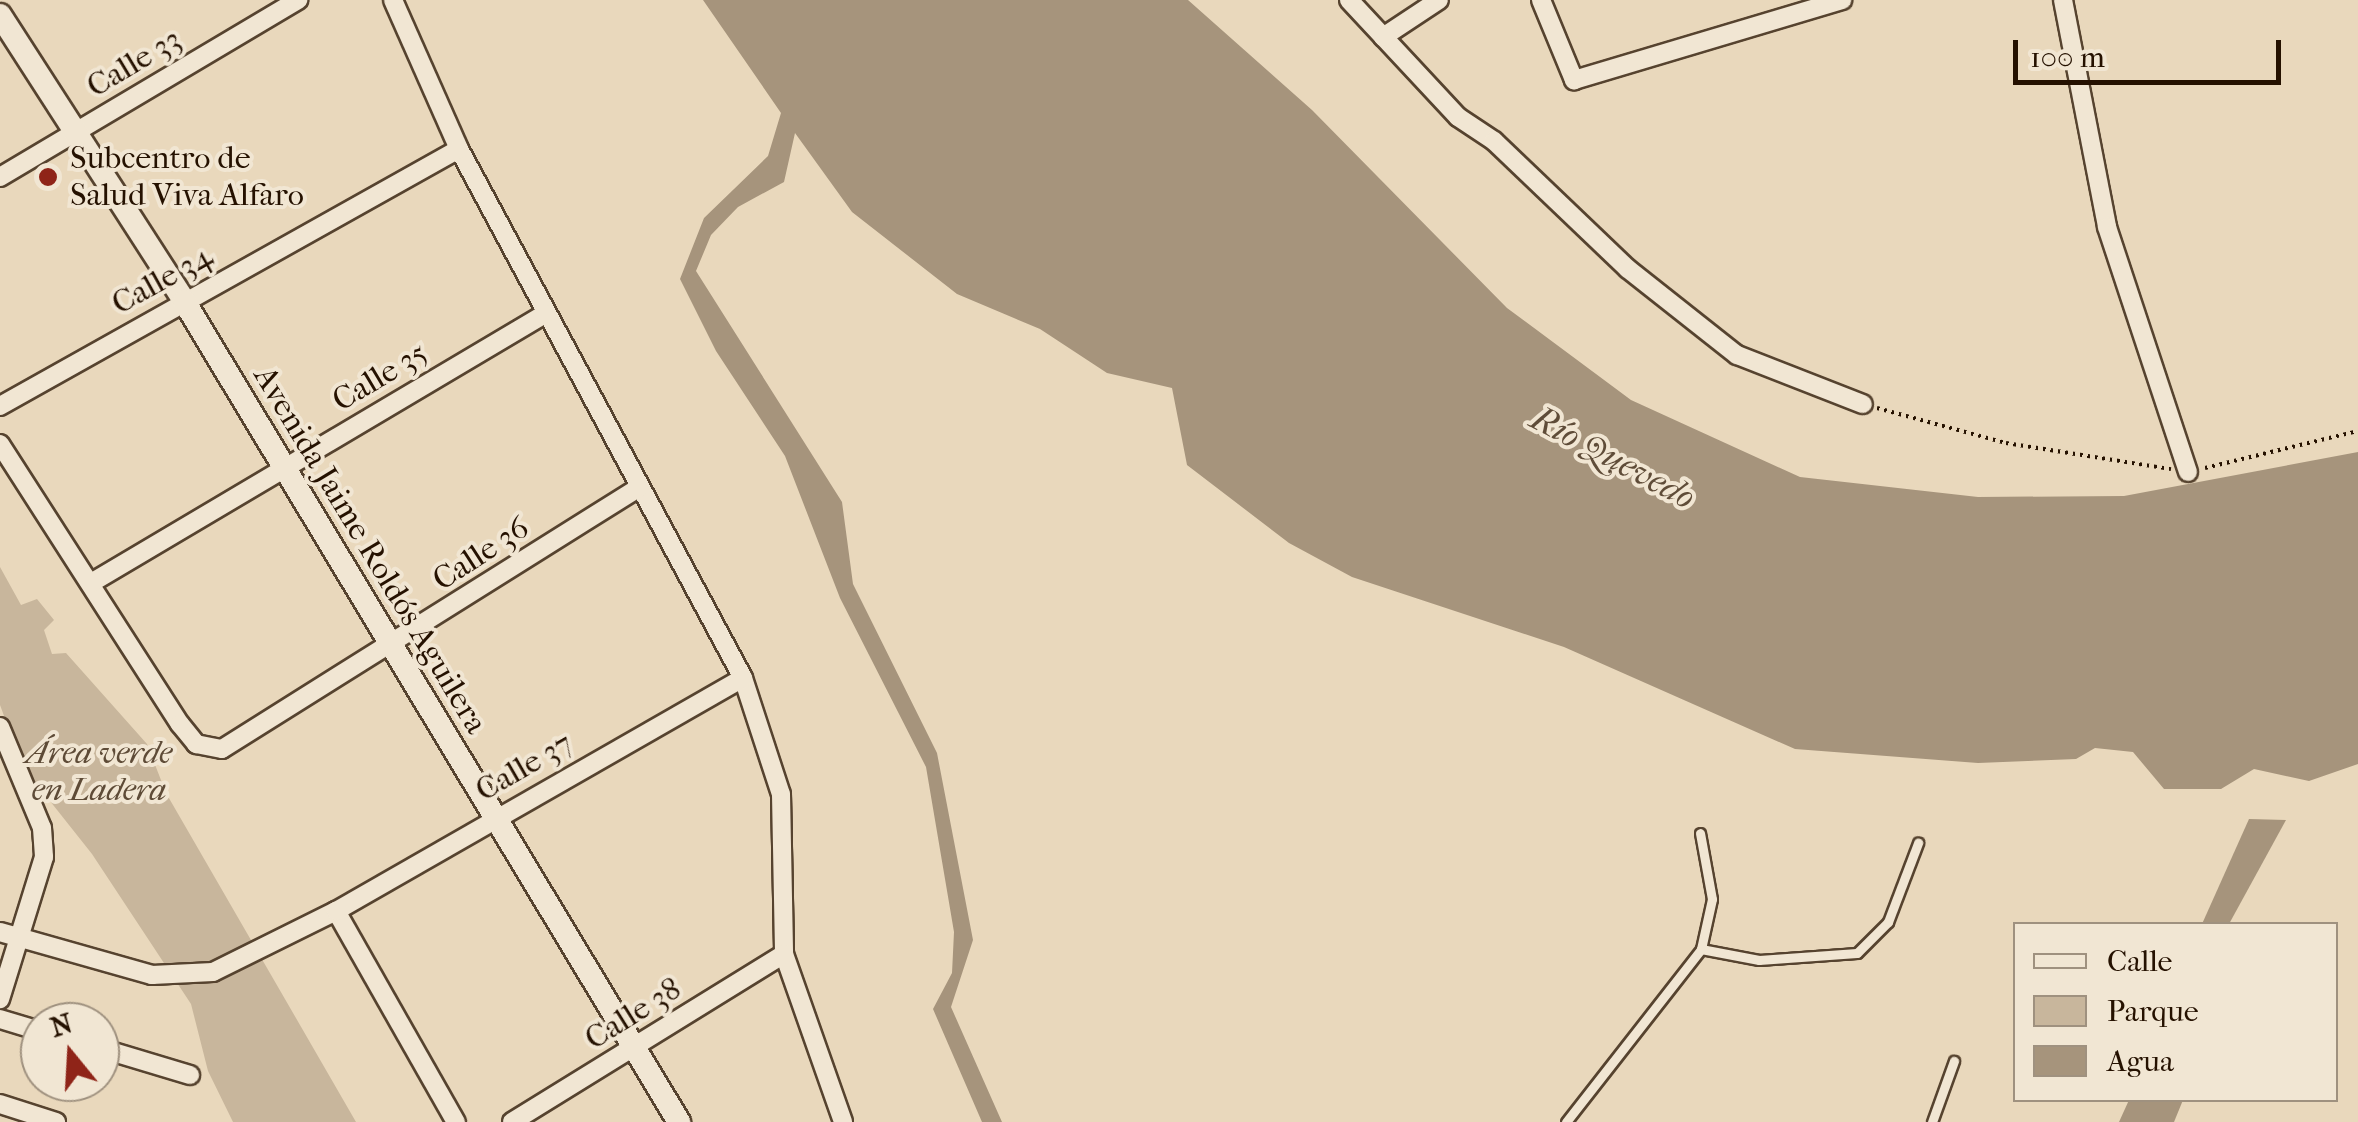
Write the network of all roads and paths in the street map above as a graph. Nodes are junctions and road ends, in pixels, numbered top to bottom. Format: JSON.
{"nodes":[{"id":1,"x":298,"y":0,"type":"edge"},
{"id":2,"x":394,"y":0,"type":"edge"},
{"id":3,"x":1350,"y":0,"type":"edge"},
{"id":4,"x":1440,"y":0,"type":"edge"},
{"id":5,"x":1542,"y":0,"type":"edge"},
{"id":6,"x":1842,"y":0,"type":"edge"},
{"id":7,"x":2063,"y":0,"type":"edge"},
{"id":8,"x":0,"y":15,"type":"edge"},
{"id":9,"x":1383,"y":38,"type":"junction"},
{"id":10,"x":77,"y":132,"type":"junction"},
{"id":11,"x":459,"y":149,"type":"junction"},
{"id":12,"x":0,"y":177,"type":"edge"},
{"id":13,"x":184,"y":301,"type":"junction"},
{"id":14,"x":545,"y":314,"type":"junction"},
{"id":15,"x":1863,"y":404,"type":"joint"},
{"id":16,"x":0,"y":406,"type":"edge"},
{"id":17,"x":2358,"y":431,"type":"edge"},
{"id":18,"x":0,"y":444,"type":"edge"},
{"id":19,"x":280,"y":470,"type":"junction"},
{"id":20,"x":2188,"y":472,"type":"junction"},
{"id":21,"x":639,"y":488,"type":"junction"},
{"id":22,"x":91,"y":584,"type":"junction"},
{"id":23,"x":389,"y":649,"type":"junction"},
{"id":24,"x":743,"y":678,"type":"junction"},
{"id":25,"x":0,"y":727,"type":"edge"},
{"id":26,"x":496,"y":818,"type":"junction"},
{"id":27,"x":1700,"y":833,"type":"dead end"},
{"id":28,"x":1918,"y":843,"type":"dead end"},
{"id":29,"x":336,"y":912,"type":"junction"},
{"id":30,"x":9,"y":935,"type":"edge"},
{"id":31,"x":1700,"y":949,"type":"junction"},
{"id":32,"x":784,"y":954,"type":"junction"},
{"id":33,"x":0,"y":999,"type":"edge"},
{"id":34,"x":639,"y":1048,"type":"junction"},
{"id":35,"x":120,"y":1054,"type":"edge"},
{"id":36,"x":1954,"y":1061,"type":"dead end"},
{"id":37,"x":190,"y":1075,"type":"dead end"},
{"id":38,"x":0,"y":1104,"type":"edge"},
{"id":39,"x":56,"y":1122,"type":"edge"},
{"id":40,"x":456,"y":1122,"type":"edge"},
{"id":41,"x":512,"y":1122,"type":"edge"},
{"id":42,"x":679,"y":1122,"type":"edge"},
{"id":43,"x":843,"y":1122,"type":"edge"},
{"id":44,"x":1566,"y":1122,"type":"edge"},
{"id":45,"x":1932,"y":1122,"type":"edge"}],
"edges":[{"from":1,"to":10,"type":"street","name":"Calle 33"},
{"from":2,"to":11,"type":"street"},
{"from":3,"to":9,"type":"street"},
{"from":4,"to":9,"type":"street"},
{"from":5,"to":6,"type":"street"},
{"from":7,"to":20,"type":"street"},
{"from":8,"to":10,"type":"main road","name":"Avenida Jaime Roldós Aguilera"},
{"from":9,"to":15,"type":"street"},
{"from":10,"to":12,"type":"street","name":"Calle 33"},
{"from":10,"to":13,"type":"main road","name":"Avenida Jaime Roldós Aguilera"},
{"from":11,"to":13,"type":"street","name":"Calle 34"},
{"from":11,"to":14,"type":"street"},
{"from":13,"to":16,"type":"street","name":"Calle 34"},
{"from":13,"to":19,"type":"main road","name":"Avenida Jaime Roldós Aguilera"},
{"from":14,"to":19,"type":"street","name":"Calle 35"},
{"from":14,"to":21,"type":"street"},
{"from":15,"to":20,"type":"path"},
{"from":17,"to":20,"type":"path"},
{"from":18,"to":22,"type":"street"},
{"from":19,"to":22,"type":"street","name":"Calle 35"},
{"from":19,"to":23,"type":"main road","name":"Avenida Jaime Roldós Aguilera"},
{"from":21,"to":23,"type":"street","name":"Calle 36"},
{"from":21,"to":24,"type":"street"},
{"from":22,"to":23,"type":"street","name":"Calle 36"},
{"from":23,"to":26,"type":"main road","name":"Avenida Jaime Roldós Aguilera"},
{"from":24,"to":26,"type":"street","name":"Calle 37"},
{"from":24,"to":32,"type":"street"},
{"from":25,"to":30,"type":"street"},
{"from":26,"to":29,"type":"street","name":"Calle 37"},
{"from":26,"to":34,"type":"main road","name":"Avenida Jaime Roldós Aguilera"},
{"from":27,"to":31,"type":"lane"},
{"from":28,"to":31,"type":"lane"},
{"from":29,"to":30,"type":"street","name":"Calle 37"},
{"from":29,"to":40,"type":"street"},
{"from":30,"to":33,"type":"street"},
{"from":31,"to":44,"type":"lane"},
{"from":32,"to":34,"type":"street","name":"Calle 38"},
{"from":32,"to":43,"type":"street"},
{"from":34,"to":41,"type":"street","name":"Calle 38"},
{"from":34,"to":42,"type":"main road","name":"Avenida Jaime Roldós Aguilera"},
{"from":35,"to":37,"type":"street"},
{"from":36,"to":45,"type":"lane"},
{"from":38,"to":39,"type":"street"}]}
